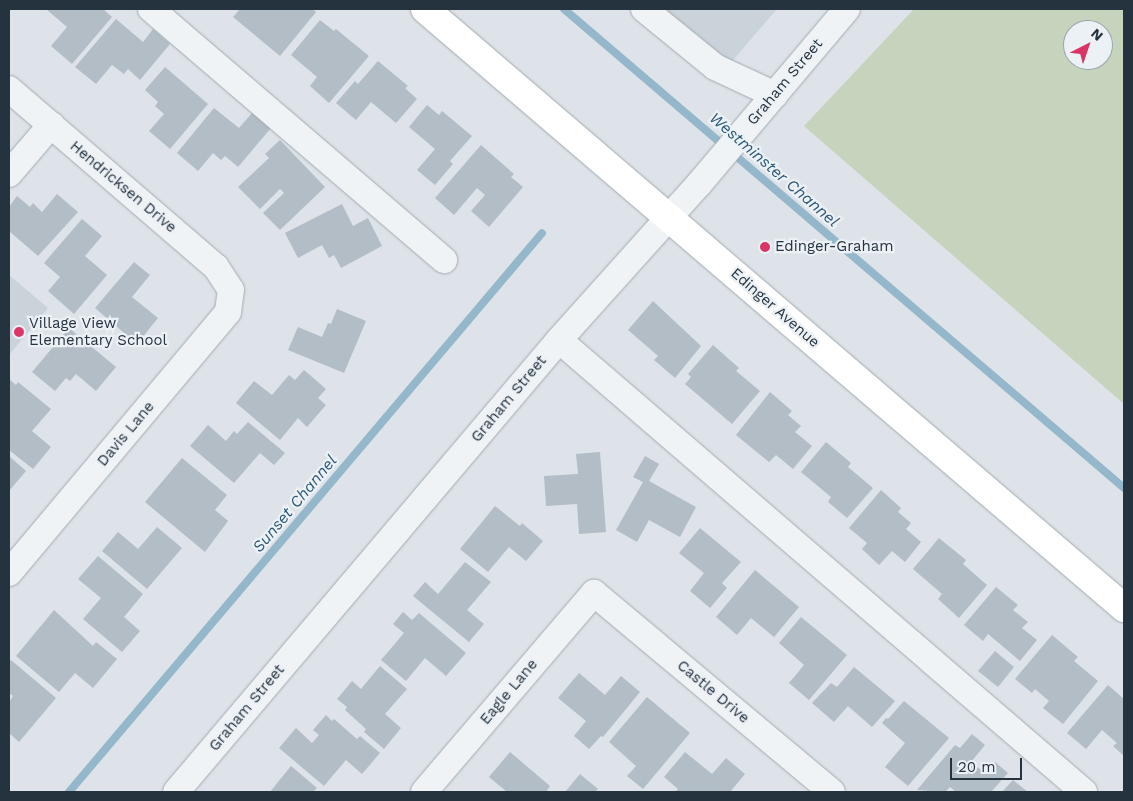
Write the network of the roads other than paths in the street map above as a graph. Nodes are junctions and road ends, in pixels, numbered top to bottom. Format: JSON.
{"nodes":[{"id":1,"x":151,"y":9,"type":"edge"},
{"id":2,"x":425,"y":9,"type":"edge"},
{"id":3,"x":644,"y":9,"type":"edge"},
{"id":4,"x":847,"y":9,"type":"edge"},
{"id":5,"x":9,"y":90,"type":"edge"},
{"id":6,"x":775,"y":95,"type":"junction"},
{"id":7,"x":50,"y":125,"type":"junction"},
{"id":8,"x":9,"y":174,"type":"edge"},
{"id":9,"x":668,"y":217,"type":"junction"},
{"id":10,"x":444,"y":260,"type":"dead end"},
{"id":11,"x":231,"y":290,"type":"joint"},
{"id":12,"x":559,"y":340,"type":"junction"},
{"id":13,"x":9,"y":573,"type":"edge"},
{"id":14,"x":594,"y":593,"type":"joint"},
{"id":15,"x":1124,"y":608,"type":"edge"},
{"id":16,"x":176,"y":792,"type":"edge"},
{"id":17,"x":424,"y":792,"type":"edge"},
{"id":18,"x":832,"y":792,"type":"edge"},
{"id":19,"x":1084,"y":792,"type":"edge"}],
"edges":[{"from":1,"to":10,"type":"street"},
{"from":2,"to":9,"type":"main road","name":"Edinger Avenue"},
{"from":3,"to":6,"type":"street"},
{"from":4,"to":6,"type":"street","name":"Graham Street"},
{"from":5,"to":7,"type":"street","name":"Hendricksen Drive"},
{"from":6,"to":9,"type":"street","name":"Graham Street"},
{"from":7,"to":8,"type":"street"},
{"from":7,"to":11,"type":"street","name":"Hendricksen Drive"},
{"from":9,"to":12,"type":"street","name":"Graham Street"},
{"from":9,"to":15,"type":"main road","name":"Edinger Avenue"},
{"from":11,"to":13,"type":"street","name":"Davis Lane"},
{"from":12,"to":16,"type":"street","name":"Graham Street"},
{"from":12,"to":19,"type":"street"},
{"from":14,"to":17,"type":"street","name":"Eagle Lane"},
{"from":14,"to":18,"type":"street","name":"Castle Drive"}]}
